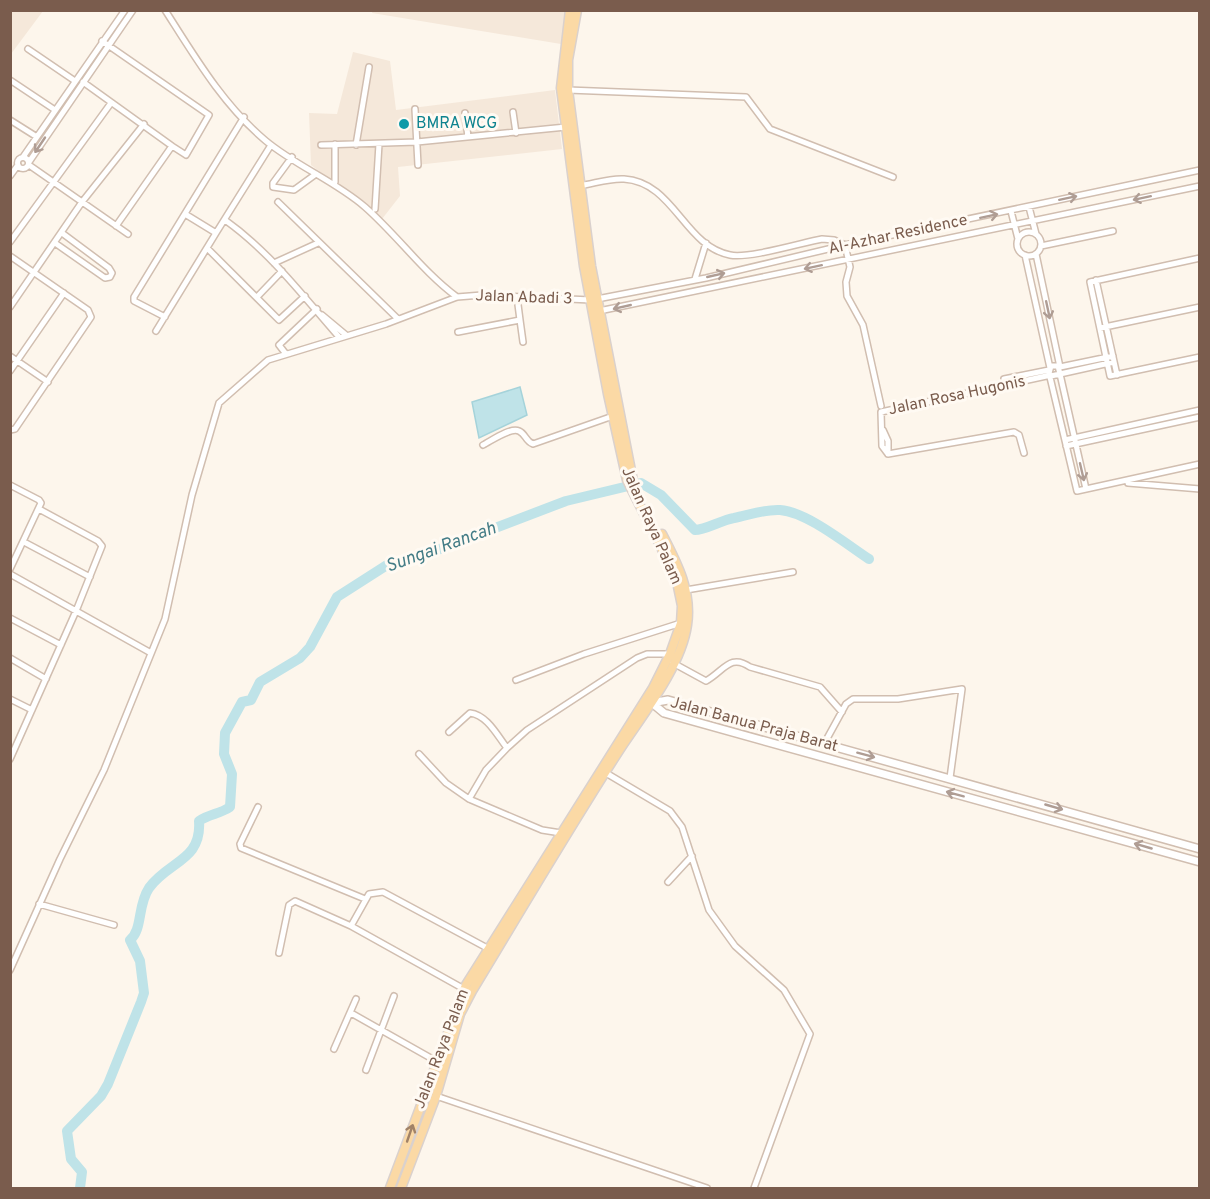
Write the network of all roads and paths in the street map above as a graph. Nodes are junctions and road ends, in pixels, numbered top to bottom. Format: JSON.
{"nodes":[{"id":1,"x":125,"y":10,"type":"edge"},
{"id":2,"x":133,"y":10,"type":"edge"},
{"id":3,"x":165,"y":10,"type":"edge"},
{"id":4,"x":570,"y":10,"type":"edge"},
{"id":5,"x":577,"y":10,"type":"edge"},
{"id":6,"x":102,"y":41,"type":"junction"},
{"id":7,"x":108,"y":46,"type":"junction"},
{"id":8,"x":28,"y":49,"type":"dead end"},
{"id":9,"x":369,"y":67,"type":"dead end"},
{"id":10,"x":10,"y":80,"type":"edge"},
{"id":11,"x":75,"y":81,"type":"junction"},
{"id":12,"x":83,"y":82,"type":"junction"},
{"id":13,"x":568,"y":90,"type":"junction"},
{"id":14,"x":111,"y":103,"type":"junction"},
{"id":15,"x":415,"y":109,"type":"dead end"},
{"id":16,"x":55,"y":110,"type":"junction"},
{"id":17,"x":513,"y":112,"type":"dead end"},
{"id":18,"x":465,"y":113,"type":"dead end"},
{"id":19,"x":244,"y":117,"type":"junction"},
{"id":20,"x":10,"y":120,"type":"edge"},
{"id":21,"x":48,"y":121,"type":"junction"},
{"id":22,"x":144,"y":124,"type":"junction"},
{"id":23,"x":54,"y":126,"type":"junction"},
{"id":24,"x":566,"y":127,"type":"junction"},
{"id":25,"x":516,"y":133,"type":"junction"},
{"id":26,"x":468,"y":137,"type":"junction"},
{"id":27,"x":37,"y":138,"type":"junction"},
{"id":28,"x":417,"y":142,"type":"junction"},
{"id":29,"x":335,"y":144,"type":"junction"},
{"id":30,"x":379,"y":144,"type":"junction"},
{"id":31,"x":271,"y":145,"type":"junction"},
{"id":32,"x":321,"y":145,"type":"dead end"},
{"id":33,"x":356,"y":145,"type":"junction"},
{"id":34,"x":172,"y":146,"type":"junction"},
{"id":35,"x":23,"y":158,"type":"junction"},
{"id":36,"x":292,"y":158,"type":"junction"},
{"id":37,"x":29,"y":163,"type":"junction"},
{"id":38,"x":18,"y":165,"type":"junction"},
{"id":39,"x":418,"y":165,"type":"dead end"},
{"id":40,"x":1200,"y":170,"type":"edge"},
{"id":41,"x":316,"y":174,"type":"junction"},
{"id":42,"x":10,"y":176,"type":"edge"},
{"id":43,"x":893,"y":177,"type":"dead end"},
{"id":44,"x":335,"y":182,"type":"dead end"},
{"id":45,"x":54,"y":183,"type":"junction"},
{"id":46,"x":577,"y":186,"type":"junction"},
{"id":47,"x":1200,"y":186,"type":"edge"},
{"id":48,"x":82,"y":202,"type":"junction"},
{"id":49,"x":278,"y":202,"type":"dead end"},
{"id":50,"x":1029,"y":207,"type":"junction"},
{"id":51,"x":375,"y":209,"type":"dead end"},
{"id":52,"x":1011,"y":211,"type":"junction"},
{"id":53,"x":185,"y":214,"type":"junction"},
{"id":54,"x":225,"y":220,"type":"junction"},
{"id":55,"x":1033,"y":221,"type":"junction"},
{"id":56,"x":116,"y":226,"type":"junction"},
{"id":57,"x":1015,"y":226,"type":"junction"},
{"id":58,"x":1113,"y":231,"type":"dead end"},
{"id":59,"x":62,"y":233,"type":"junction"},
{"id":60,"x":216,"y":233,"type":"junction"},
{"id":61,"x":128,"y":234,"type":"dead end"},
{"id":62,"x":1036,"y":235,"type":"junction"},
{"id":63,"x":1018,"y":239,"type":"junction"},
{"id":64,"x":10,"y":242,"type":"edge"},
{"id":65,"x":55,"y":243,"type":"junction"},
{"id":66,"x":318,"y":243,"type":"junction"},
{"id":67,"x":706,"y":243,"type":"junction"},
{"id":68,"x":857,"y":243,"type":"junction"},
{"id":69,"x":76,"y":244,"type":"junction"},
{"id":70,"x":845,"y":245,"type":"junction"},
{"id":71,"x":1041,"y":246,"type":"junction"},
{"id":72,"x":207,"y":248,"type":"junction"},
{"id":73,"x":70,"y":253,"type":"junction"},
{"id":74,"x":1036,"y":254,"type":"junction"},
{"id":75,"x":1025,"y":255,"type":"junction"},
{"id":76,"x":10,"y":256,"type":"edge"},
{"id":77,"x":860,"y":256,"type":"junction"},
{"id":78,"x":1200,"y":258,"type":"edge"},
{"id":79,"x":849,"y":259,"type":"junction"},
{"id":80,"x":98,"y":260,"type":"junction"},
{"id":81,"x":274,"y":263,"type":"junction"},
{"id":82,"x":92,"y":269,"type":"junction"},
{"id":83,"x":282,"y":271,"type":"junction"},
{"id":84,"x":35,"y":273,"type":"junction"},
{"id":85,"x":1040,"y":273,"type":"junction"},
{"id":86,"x":1029,"y":275,"type":"junction"},
{"id":87,"x":695,"y":279,"type":"junction"},
{"id":88,"x":64,"y":293,"type":"junction"},
{"id":89,"x":304,"y":296,"type":"junction"},
{"id":90,"x":257,"y":297,"type":"junction"},
{"id":91,"x":457,"y":297,"type":"junction"},
{"id":92,"x":517,"y":297,"type":"junction"},
{"id":93,"x":594,"y":299,"type":"junction"},
{"id":94,"x":10,"y":307,"type":"edge"},
{"id":95,"x":1200,"y":307,"type":"edge"},
{"id":96,"x":317,"y":309,"type":"junction"},
{"id":97,"x":599,"y":311,"type":"junction"},
{"id":98,"x":165,"y":317,"type":"junction"},
{"id":99,"x":398,"y":319,"type":"junction"},
{"id":100,"x":520,"y":320,"type":"junction"},
{"id":101,"x":1103,"y":328,"type":"junction"},
{"id":102,"x":156,"y":331,"type":"dead end"},
{"id":103,"x":458,"y":332,"type":"dead end"},
{"id":104,"x":342,"y":336,"type":"junction"},
{"id":105,"x":523,"y":342,"type":"dead end"},
{"id":106,"x":286,"y":354,"type":"junction"},
{"id":107,"x":10,"y":356,"type":"edge"},
{"id":108,"x":1200,"y":357,"type":"edge"},
{"id":109,"x":605,"y":359,"type":"junction"},
{"id":110,"x":1110,"y":360,"type":"junction"},
{"id":111,"x":18,"y":361,"type":"junction"},
{"id":112,"x":1060,"y":370,"type":"junction"},
{"id":113,"x":10,"y":371,"type":"edge"},
{"id":114,"x":1050,"y":372,"type":"junction"},
{"id":115,"x":1004,"y":379,"type":"dead end"},
{"id":116,"x":48,"y":382,"type":"junction"},
{"id":117,"x":881,"y":406,"type":"dead end"},
{"id":118,"x":1200,"y":410,"type":"edge"},
{"id":119,"x":613,"y":416,"type":"junction"},
{"id":120,"x":1200,"y":417,"type":"edge"},
{"id":121,"x":10,"y":430,"type":"edge"},
{"id":122,"x":1075,"y":441,"type":"junction"},
{"id":123,"x":1066,"y":443,"type":"junction"},
{"id":124,"x":483,"y":445,"type":"dead end"},
{"id":125,"x":1024,"y":453,"type":"dead end"},
{"id":126,"x":1200,"y":464,"type":"edge"},
{"id":127,"x":1120,"y":482,"type":"junction"},
{"id":128,"x":632,"y":484,"type":"junction"},
{"id":129,"x":10,"y":485,"type":"edge"},
{"id":130,"x":1086,"y":489,"type":"junction"},
{"id":131,"x":1200,"y":489,"type":"edge"},
{"id":132,"x":637,"y":494,"type":"junction"},
{"id":133,"x":39,"y":510,"type":"junction"},
{"id":134,"x":24,"y":542,"type":"junction"},
{"id":135,"x":10,"y":569,"type":"edge"},
{"id":136,"x":792,"y":572,"type":"dead end"},
{"id":137,"x":10,"y":574,"type":"edge"},
{"id":138,"x":90,"y":577,"type":"junction"},
{"id":139,"x":686,"y":590,"type":"junction"},
{"id":140,"x":76,"y":611,"type":"junction"},
{"id":141,"x":10,"y":618,"type":"edge"},
{"id":142,"x":681,"y":624,"type":"junction"},
{"id":143,"x":61,"y":645,"type":"junction"},
{"id":144,"x":151,"y":653,"type":"junction"},
{"id":145,"x":10,"y":658,"type":"edge"},
{"id":146,"x":672,"y":658,"type":"junction"},
{"id":147,"x":46,"y":679,"type":"junction"},
{"id":148,"x":516,"y":680,"type":"dead end"},
{"id":149,"x":657,"y":687,"type":"junction"},
{"id":150,"x":10,"y":699,"type":"edge"},
{"id":151,"x":668,"y":700,"type":"junction"},
{"id":152,"x":652,"y":703,"type":"junction"},
{"id":153,"x":32,"y":710,"type":"junction"},
{"id":154,"x":842,"y":712,"type":"junction"},
{"id":155,"x":664,"y":713,"type":"junction"},
{"id":156,"x":640,"y":716,"type":"junction"},
{"id":157,"x":449,"y":732,"type":"dead end"},
{"id":158,"x":824,"y":744,"type":"junction"},
{"id":159,"x":13,"y":745,"type":"edge"},
{"id":160,"x":507,"y":748,"type":"junction"},
{"id":161,"x":419,"y":754,"type":"dead end"},
{"id":162,"x":10,"y":759,"type":"edge"},
{"id":163,"x":606,"y":773,"type":"junction"},
{"id":164,"x":950,"y":777,"type":"junction"},
{"id":165,"x":470,"y":799,"type":"junction"},
{"id":166,"x":258,"y":807,"type":"dead end"},
{"id":167,"x":561,"y":833,"type":"junction"},
{"id":168,"x":1200,"y":849,"type":"edge"},
{"id":169,"x":692,"y":856,"type":"junction"},
{"id":170,"x":1200,"y":862,"type":"edge"},
{"id":171,"x":668,"y":882,"type":"dead end"},
{"id":172,"x":365,"y":899,"type":"junction"},
{"id":173,"x":39,"y":904,"type":"junction"},
{"id":174,"x":514,"y":916,"type":"junction"},
{"id":175,"x":114,"y":925,"type":"dead end"},
{"id":176,"x":351,"y":926,"type":"junction"},
{"id":177,"x":489,"y":949,"type":"junction"},
{"id":178,"x":279,"y":953,"type":"dead end"},
{"id":179,"x":10,"y":970,"type":"edge"},
{"id":180,"x":464,"y":989,"type":"junction"},
{"id":181,"x":394,"y":996,"type":"dead end"},
{"id":182,"x":356,"y":999,"type":"dead end"},
{"id":183,"x":351,"y":1013,"type":"junction"},
{"id":184,"x":382,"y":1030,"type":"junction"},
{"id":185,"x":334,"y":1049,"type":"dead end"},
{"id":186,"x":436,"y":1061,"type":"junction"},
{"id":187,"x":366,"y":1070,"type":"dead end"},
{"id":188,"x":436,"y":1096,"type":"junction"},
{"id":189,"x":390,"y":1188,"type":"edge"},
{"id":190,"x":401,"y":1188,"type":"edge"},
{"id":191,"x":707,"y":1188,"type":"edge"},
{"id":192,"x":754,"y":1188,"type":"edge"}],
"edges":[{"from":1,"to":6,"type":"street"},
{"from":2,"to":7,"type":"street"},
{"from":3,"to":19,"type":"street"},
{"from":4,"to":24,"type":"main road","name":"Jalan Raya Palam"},
{"from":5,"to":13,"type":"main road","name":"Jalan Raya Palam"},
{"from":6,"to":7,"type":"street"},
{"from":6,"to":11,"type":"street"},
{"from":7,"to":12,"type":"street"},
{"from":7,"to":34,"type":"street"},
{"from":8,"to":11,"type":"street"},
{"from":9,"to":33,"type":"street"},
{"from":10,"to":16,"type":"street"},
{"from":11,"to":16,"type":"street"},
{"from":12,"to":14,"type":"street"},
{"from":12,"to":23,"type":"street"},
{"from":13,"to":43,"type":"street"},
{"from":13,"to":46,"type":"main road","name":"Jalan Raya Palam"},
{"from":14,"to":22,"type":"street"},
{"from":14,"to":45,"type":"street"},
{"from":15,"to":28,"type":"street"},
{"from":16,"to":21,"type":"street"},
{"from":17,"to":25,"type":"street"},
{"from":18,"to":26,"type":"street"},
{"from":19,"to":31,"type":"street"},
{"from":19,"to":53,"type":"street"},
{"from":20,"to":27,"type":"street"},
{"from":21,"to":23,"type":"street"},
{"from":21,"to":27,"type":"street"},
{"from":22,"to":34,"type":"street"},
{"from":22,"to":48,"type":"street"},
{"from":23,"to":37,"type":"street","one_way":true},
{"from":24,"to":25,"type":"street"},
{"from":24,"to":46,"type":"main road","name":"Jalan Raya Palam"},
{"from":25,"to":26,"type":"street"},
{"from":26,"to":28,"type":"street"},
{"from":27,"to":35,"type":"street"},
{"from":28,"to":30,"type":"street"},
{"from":28,"to":39,"type":"street"},
{"from":29,"to":32,"type":"street"},
{"from":29,"to":33,"type":"street"},
{"from":29,"to":44,"type":"street"},
{"from":30,"to":33,"type":"street"},
{"from":30,"to":51,"type":"street"},
{"from":31,"to":36,"type":"street"},
{"from":31,"to":54,"type":"street"},
{"from":34,"to":56,"type":"street"},
{"from":35,"to":37,"type":"street"},
{"from":35,"to":38,"type":"street"},
{"from":36,"to":41,"type":"street"},
{"from":36,"to":41,"type":"street"},
{"from":37,"to":38,"type":"street"},
{"from":37,"to":45,"type":"street"},
{"from":38,"to":42,"type":"street"},
{"from":50,"to":40,"type":"street","name":"Al-Azhar Residence","one_way":true},
{"from":41,"to":91,"type":"street"},
{"from":45,"to":48,"type":"street"},
{"from":45,"to":64,"type":"street"},
{"from":46,"to":67,"type":"street"},
{"from":46,"to":93,"type":"main road","name":"Jalan Raya Palam"},
{"from":47,"to":55,"type":"street","name":"Al-Azhar Residence","one_way":true},
{"from":48,"to":56,"type":"street"},
{"from":48,"to":59,"type":"street"},
{"from":49,"to":66,"type":"street"},
{"from":50,"to":52,"type":"street","name":"Al-Azhar Residence"},
{"from":50,"to":55,"type":"street"},
{"from":52,"to":57,"type":"street"},
{"from":68,"to":52,"type":"street","name":"Al-Azhar Residence","one_way":true},
{"from":53,"to":60,"type":"street"},
{"from":53,"to":98,"type":"street"},
{"from":54,"to":60,"type":"street"},
{"from":54,"to":81,"type":"street"},
{"from":55,"to":57,"type":"street","name":"Al-Azhar Residence"},
{"from":55,"to":62,"type":"street"},
{"from":56,"to":61,"type":"street"},
{"from":57,"to":63,"type":"street"},
{"from":57,"to":77,"type":"street","name":"Al-Azhar Residence"},
{"from":58,"to":71,"type":"street"},
{"from":59,"to":65,"type":"street"},
{"from":59,"to":69,"type":"street"},
{"from":60,"to":72,"type":"street"},
{"from":62,"to":63,"type":"street"},
{"from":62,"to":71,"type":"street"},
{"from":63,"to":75,"type":"street"},
{"from":65,"to":73,"type":"street"},
{"from":65,"to":84,"type":"street"},
{"from":66,"to":81,"type":"street"},
{"from":66,"to":99,"type":"street"},
{"from":67,"to":70,"type":"street"},
{"from":67,"to":87,"type":"street"},
{"from":68,"to":70,"type":"street","name":"Al-Azhar Residence"},
{"from":68,"to":77,"type":"street"},
{"from":69,"to":73,"type":"street"},
{"from":69,"to":80,"type":"street"},
{"from":70,"to":79,"type":"street"},
{"from":87,"to":70,"type":"street","name":"Al-Azhar Residence","one_way":true},
{"from":71,"to":74,"type":"street"},
{"from":72,"to":90,"type":"street"},
{"from":72,"to":98,"type":"street"},
{"from":73,"to":82,"type":"street"},
{"from":74,"to":75,"type":"street"},
{"from":74,"to":85,"type":"street"},
{"from":75,"to":86,"type":"street"},
{"from":76,"to":84,"type":"street"},
{"from":77,"to":79,"type":"street","name":"Al-Azhar Residence"},
{"from":78,"to":101,"type":"street"},
{"from":79,"to":97,"type":"street","name":"Al-Azhar Residence","one_way":true},
{"from":79,"to":117,"type":"street"},
{"from":80,"to":82,"type":"street"},
{"from":80,"to":82,"type":"street"},
{"from":81,"to":83,"type":"street"},
{"from":83,"to":89,"type":"street"},
{"from":83,"to":90,"type":"street"},
{"from":84,"to":88,"type":"street"},
{"from":84,"to":94,"type":"street"},
{"from":85,"to":86,"type":"street"},
{"from":85,"to":112,"type":"street","one_way":true},
{"from":86,"to":114,"type":"street"},
{"from":87,"to":93,"type":"street","name":"Al-Azhar Residence"},
{"from":88,"to":111,"type":"street"},
{"from":88,"to":116,"type":"street"},
{"from":89,"to":90,"type":"street"},
{"from":89,"to":96,"type":"street"},
{"from":91,"to":92,"type":"street","name":"Jalan Abadi 3"},
{"from":91,"to":99,"type":"street"},
{"from":92,"to":93,"type":"street","name":"Jalan Abadi 3"},
{"from":92,"to":100,"type":"street"},
{"from":93,"to":97,"type":"main road","name":"Jalan Raya Palam"},
{"from":93,"to":109,"type":"main road","name":"Jalan Raya Palam"},
{"from":95,"to":101,"type":"street"},
{"from":96,"to":104,"type":"street"},
{"from":96,"to":106,"type":"street"},
{"from":97,"to":109,"type":"main road","name":"Jalan Raya Palam"},
{"from":98,"to":102,"type":"street"},
{"from":99,"to":104,"type":"street"},
{"from":100,"to":103,"type":"street"},
{"from":100,"to":105,"type":"street"},
{"from":101,"to":110,"type":"street"},
{"from":104,"to":106,"type":"street"},
{"from":106,"to":144,"type":"street"},
{"from":107,"to":111,"type":"street"},
{"from":108,"to":110,"type":"street"},
{"from":109,"to":119,"type":"main road","name":"Jalan Raya Palam"},
{"from":109,"to":128,"type":"main road","name":"Jalan Raya Palam"},
{"from":110,"to":112,"type":"street"},
{"from":111,"to":113,"type":"street"},
{"from":111,"to":116,"type":"street"},
{"from":112,"to":114,"type":"street"},
{"from":112,"to":114,"type":"street"},
{"from":112,"to":122,"type":"street"},
{"from":114,"to":115,"type":"street","name":"Jalan Rosa Hugonis"},
{"from":114,"to":123,"type":"street"},
{"from":114,"to":125,"type":"street","name":"Jalan Rosa Hugonis"},
{"from":116,"to":121,"type":"street"},
{"from":118,"to":122,"type":"street"},
{"from":119,"to":124,"type":"street"},
{"from":119,"to":128,"type":"main road","name":"Jalan Raya Palam"},
{"from":120,"to":122,"type":"street"},
{"from":122,"to":123,"type":"street"},
{"from":122,"to":130,"type":"street","one_way":true},
{"from":123,"to":130,"type":"street"},
{"from":126,"to":127,"type":"street"},
{"from":127,"to":130,"type":"street"},
{"from":127,"to":131,"type":"street"},
{"from":128,"to":132,"type":"main road","name":"Jalan Raya Palam"},
{"from":129,"to":133,"type":"street"},
{"from":132,"to":139,"type":"main road","name":"Jalan Raya Palam"},
{"from":132,"to":142,"type":"main road","name":"Jalan Raya Palam"},
{"from":133,"to":134,"type":"street"},
{"from":133,"to":138,"type":"street"},
{"from":134,"to":135,"type":"street"},
{"from":134,"to":138,"type":"street"},
{"from":136,"to":139,"type":"street"},
{"from":137,"to":140,"type":"street"},
{"from":138,"to":140,"type":"street"},
{"from":139,"to":146,"type":"main road","name":"Jalan Raya Palam"},
{"from":140,"to":143,"type":"street"},
{"from":140,"to":144,"type":"street"},
{"from":141,"to":143,"type":"street"},
{"from":142,"to":146,"type":"main road","name":"Jalan Raya Palam"},
{"from":142,"to":148,"type":"street"},
{"from":143,"to":147,"type":"street"},
{"from":144,"to":173,"type":"street"},
{"from":145,"to":147,"type":"street"},
{"from":146,"to":149,"type":"main road","name":"Jalan Raya Palam"},
{"from":146,"to":154,"type":"street"},
{"from":146,"to":160,"type":"street"},
{"from":147,"to":153,"type":"street"},
{"from":149,"to":151,"type":"street"},
{"from":149,"to":152,"type":"main road","name":"Jalan Raya Palam"},
{"from":149,"to":156,"type":"main road","name":"Jalan Raya Palam"},
{"from":150,"to":153,"type":"street"},
{"from":151,"to":152,"type":"street","name":"Jalan Banua Praja Barat"},
{"from":151,"to":158,"type":"street","name":"Jalan Banua Praja Barat"},
{"from":152,"to":155,"type":"street","name":"Jalan Banua Praja Barat"},
{"from":152,"to":156,"type":"main road","name":"Jalan Raya Palam"},
{"from":153,"to":159,"type":"street"},
{"from":154,"to":158,"type":"street"},
{"from":154,"to":164,"type":"street"},
{"from":155,"to":156,"type":"street"},
{"from":170,"to":155,"type":"street","name":"Jalan Banua Praja Barat","one_way":true},
{"from":156,"to":163,"type":"main road","name":"Jalan Raya Palam"},
{"from":156,"to":167,"type":"main road","name":"Jalan Raya Palam"},
{"from":157,"to":160,"type":"street"},
{"from":158,"to":164,"type":"street","name":"Jalan Banua Praja Barat","one_way":true},
{"from":159,"to":162,"type":"street"},
{"from":160,"to":165,"type":"street"},
{"from":161,"to":165,"type":"street"},
{"from":163,"to":169,"type":"street"},
{"from":163,"to":174,"type":"main road","name":"Jalan Raya Palam"},
{"from":164,"to":168,"type":"street","name":"Jalan Banua Praja Barat","one_way":true},
{"from":165,"to":167,"type":"street"},
{"from":166,"to":172,"type":"street"},
{"from":167,"to":174,"type":"main road","name":"Jalan Raya Palam"},
{"from":169,"to":171,"type":"street"},
{"from":169,"to":192,"type":"street"},
{"from":172,"to":176,"type":"street"},
{"from":172,"to":177,"type":"street"},
{"from":173,"to":175,"type":"street"},
{"from":173,"to":179,"type":"street"},
{"from":174,"to":177,"type":"main road","name":"Jalan Raya Palam"},
{"from":174,"to":188,"type":"main road","name":"Jalan Raya Palam"},
{"from":176,"to":178,"type":"street"},
{"from":176,"to":180,"type":"street"},
{"from":177,"to":180,"type":"main road","name":"Jalan Raya Palam"},
{"from":180,"to":186,"type":"main road","name":"Jalan Raya Palam"},
{"from":181,"to":184,"type":"street"},
{"from":182,"to":183,"type":"street"},
{"from":183,"to":184,"type":"street"},
{"from":183,"to":185,"type":"street"},
{"from":184,"to":186,"type":"street"},
{"from":184,"to":187,"type":"street"},
{"from":189,"to":186,"type":"main road","name":"Jalan Raya Palam","one_way":true},
{"from":188,"to":190,"type":"main road","name":"Jalan Raya Palam"},
{"from":188,"to":191,"type":"street"}]}
